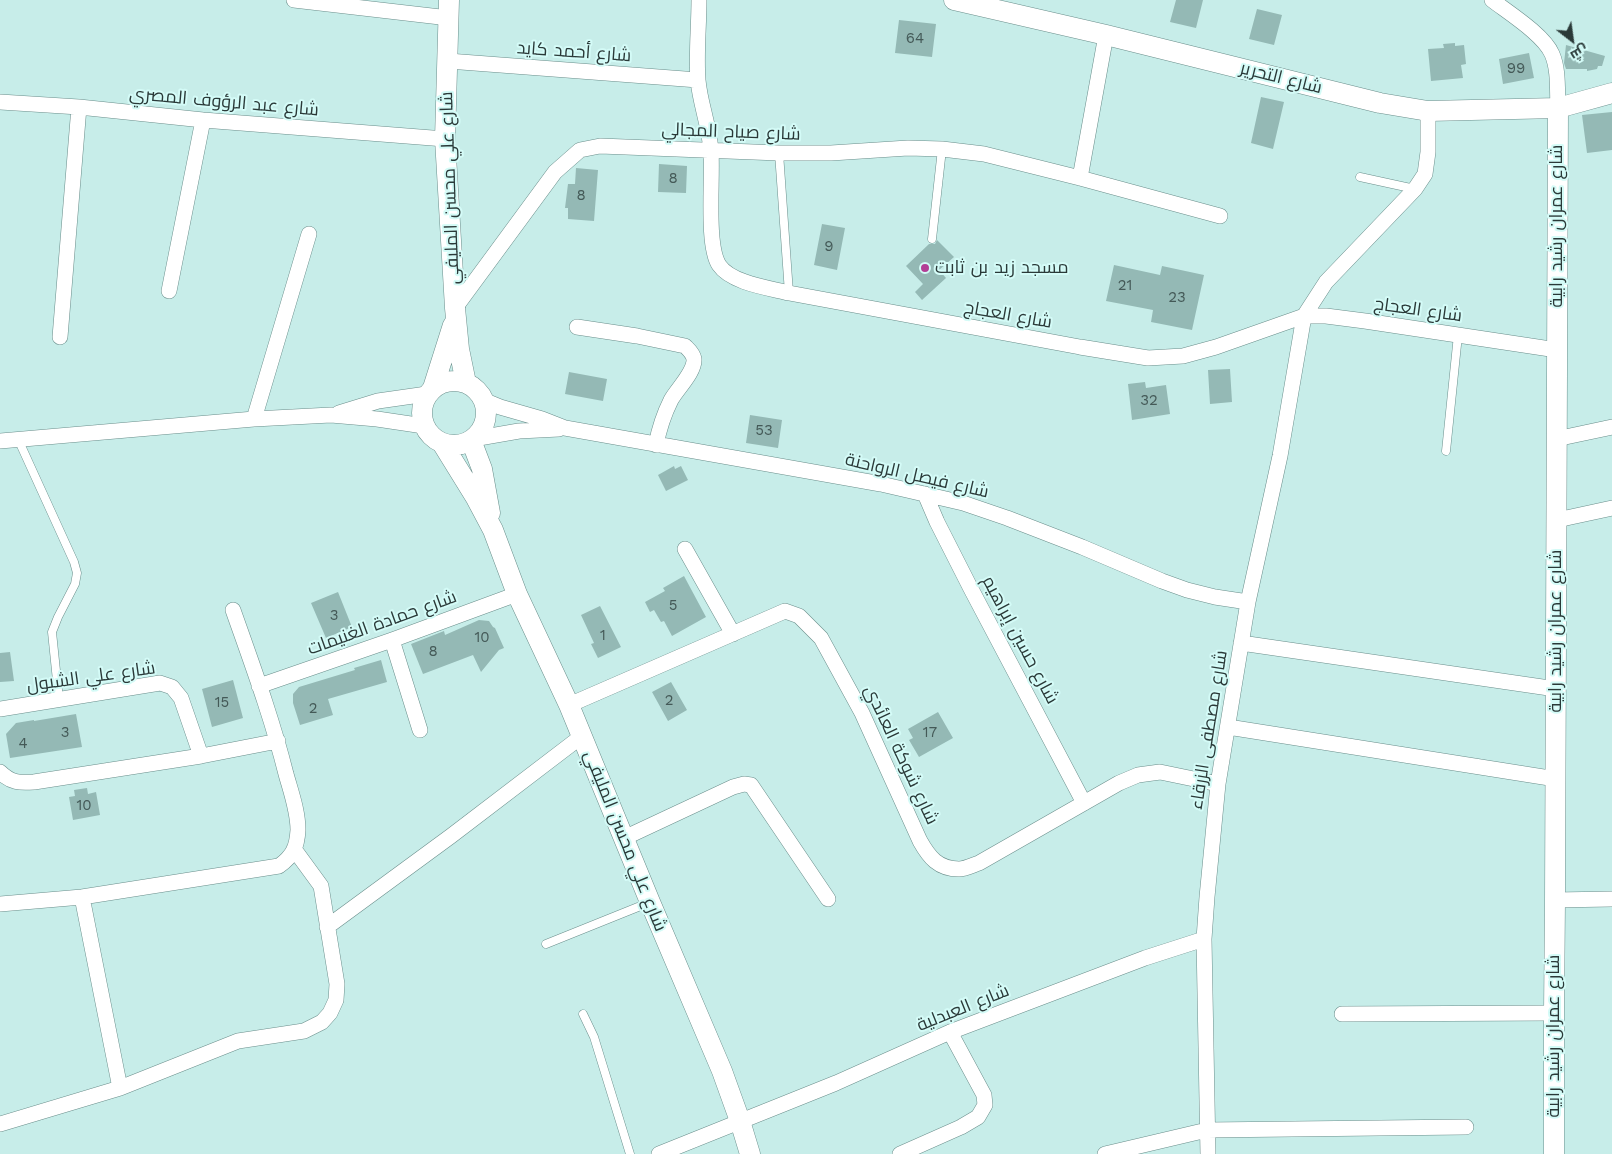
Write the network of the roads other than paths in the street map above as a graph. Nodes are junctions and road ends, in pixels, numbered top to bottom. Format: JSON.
{"nodes":[{"id":1,"x":294,"y":0,"type":"edge"},
{"id":2,"x":699,"y":0,"type":"edge"},
{"id":3,"x":954,"y":0,"type":"edge"},
{"id":4,"x":1492,"y":0,"type":"edge"},
{"id":5,"x":449,"y":9,"type":"edge"},
{"id":6,"x":1106,"y":35,"type":"junction"},
{"id":7,"x":448,"y":61,"type":"junction"},
{"id":8,"x":698,"y":80,"type":"junction"},
{"id":9,"x":1612,"y":93,"type":"edge"},
{"id":10,"x":0,"y":102,"type":"edge"},
{"id":11,"x":79,"y":107,"type":"junction"},
{"id":12,"x":1558,"y":108,"type":"junction"},
{"id":13,"x":1428,"y":111,"type":"junction"},
{"id":14,"x":203,"y":120,"type":"junction"},
{"id":15,"x":445,"y":139,"type":"junction"},
{"id":16,"x":942,"y":149,"type":"junction"},
{"id":17,"x":711,"y":151,"type":"junction"},
{"id":18,"x":778,"y":153,"type":"junction"},
{"id":19,"x":1360,"y":177,"type":"dead end"},
{"id":20,"x":1080,"y":178,"type":"junction"},
{"id":21,"x":1415,"y":189,"type":"junction"},
{"id":22,"x":1220,"y":216,"type":"dead end"},
{"id":23,"x":309,"y":234,"type":"dead end"},
{"id":24,"x":932,"y":239,"type":"dead end"},
{"id":25,"x":169,"y":291,"type":"dead end"},
{"id":26,"x":789,"y":293,"type":"junction"},
{"id":27,"x":455,"y":312,"type":"junction"},
{"id":28,"x":1304,"y":316,"type":"junction"},
{"id":29,"x":577,"y":327,"type":"dead end"},
{"id":30,"x":1458,"y":335,"type":"junction"},
{"id":31,"x":60,"y":337,"type":"dead end"},
{"id":32,"x":1557,"y":350,"type":"junction"},
{"id":33,"x":466,"y":383,"type":"junction"},
{"id":34,"x":430,"y":391,"type":"junction"},
{"id":35,"x":483,"y":400,"type":"junction"},
{"id":36,"x":330,"y":416,"type":"junction"},
{"id":37,"x":254,"y":419,"type":"junction"},
{"id":38,"x":424,"y":426,"type":"junction"},
{"id":39,"x":1612,"y":427,"type":"edge"},
{"id":40,"x":566,"y":428,"type":"junction"},
{"id":41,"x":18,"y":439,"type":"junction"},
{"id":42,"x":472,"y":439,"type":"junction"},
{"id":43,"x":1556,"y":439,"type":"junction"},
{"id":44,"x":0,"y":441,"type":"edge"},
{"id":45,"x":442,"y":443,"type":"junction"},
{"id":46,"x":656,"y":444,"type":"junction"},
{"id":47,"x":1446,"y":451,"type":"dead end"},
{"id":48,"x":925,"y":494,"type":"junction"},
{"id":49,"x":1612,"y":508,"type":"edge"},
{"id":50,"x":1557,"y":520,"type":"junction"},
{"id":51,"x":493,"y":530,"type":"junction"},
{"id":52,"x":685,"y":549,"type":"dead end"},
{"id":53,"x":518,"y":594,"type":"junction"},
{"id":54,"x":1248,"y":602,"type":"junction"},
{"id":55,"x":233,"y":610,"type":"dead end"},
{"id":56,"x":734,"y":634,"type":"junction"},
{"id":57,"x":392,"y":640,"type":"junction"},
{"id":58,"x":1242,"y":643,"type":"junction"},
{"id":59,"x":259,"y":686,"type":"junction"},
{"id":60,"x":1556,"y":690,"type":"junction"},
{"id":61,"x":59,"y":700,"type":"junction"},
{"id":62,"x":569,"y":705,"type":"junction"},
{"id":63,"x":0,"y":709,"type":"edge"},
{"id":64,"x":1228,"y":727,"type":"junction"},
{"id":65,"x":420,"y":730,"type":"dead end"},
{"id":66,"x":582,"y":736,"type":"junction"},
{"id":67,"x":278,"y":741,"type":"junction"},
{"id":68,"x":201,"y":756,"type":"junction"},
{"id":69,"x":0,"y":772,"type":"edge"},
{"id":70,"x":1556,"y":779,"type":"junction"},
{"id":71,"x":1218,"y":784,"type":"junction"},
{"id":72,"x":1084,"y":803,"type":"junction"},
{"id":73,"x":624,"y":838,"type":"junction"},
{"id":74,"x":294,"y":849,"type":"junction"},
{"id":75,"x":82,"y":897,"type":"junction"},
{"id":76,"x":828,"y":899,"type":"dead end"},
{"id":77,"x":1556,"y":900,"type":"junction"},
{"id":78,"x":1612,"y":900,"type":"edge"},
{"id":79,"x":650,"y":902,"type":"junction"},
{"id":80,"x":0,"y":904,"type":"edge"},
{"id":81,"x":327,"y":927,"type":"junction"},
{"id":82,"x":1204,"y":939,"type":"junction"},
{"id":83,"x":546,"y":944,"type":"dead end"},
{"id":84,"x":1554,"y":1013,"type":"junction"},
{"id":85,"x":583,"y":1014,"type":"dead end"},
{"id":86,"x":1342,"y":1014,"type":"dead end"},
{"id":87,"x":950,"y":1032,"type":"junction"},
{"id":88,"x":120,"y":1088,"type":"junction"},
{"id":89,"x":740,"y":1121,"type":"junction"},
{"id":90,"x":0,"y":1124,"type":"edge"},
{"id":91,"x":1466,"y":1127,"type":"dead end"},
{"id":92,"x":1207,"y":1130,"type":"junction"},
{"id":93,"x":630,"y":1154,"type":"edge"},
{"id":94,"x":659,"y":1154,"type":"edge"},
{"id":95,"x":750,"y":1154,"type":"edge"},
{"id":96,"x":900,"y":1154,"type":"edge"},
{"id":97,"x":1105,"y":1154,"type":"edge"},
{"id":98,"x":1208,"y":1154,"type":"edge"},
{"id":99,"x":1554,"y":1154,"type":"edge"}],
"edges":[{"from":1,"to":5,"type":"street"},
{"from":2,"to":8,"type":"street","name":"شارع العجاج"},
{"from":3,"to":6,"type":"street","name":"شارع التحرير"},
{"from":4,"to":12,"type":"street"},
{"from":5,"to":7,"type":"street","name":"شارع علي محسن المليفي"},
{"from":6,"to":13,"type":"street","name":"شارع التحرير"},
{"from":6,"to":20,"type":"street"},
{"from":7,"to":8,"type":"street","name":"شارع أحمد كايد"},
{"from":7,"to":15,"type":"street","name":"شارع علي محسن المليفي"},
{"from":8,"to":17,"type":"street","name":"شارع العجاج"},
{"from":9,"to":12,"type":"street","name":"شارع التحرير"},
{"from":10,"to":11,"type":"street","name":"شارع عبد الرؤوف المصري"},
{"from":11,"to":14,"type":"street","name":"شارع عبد الرؤوف المصري"},
{"from":11,"to":31,"type":"street"},
{"from":12,"to":13,"type":"street","name":"شارع التحرير"},
{"from":12,"to":32,"type":"street","name":"شارع عمران رشيد رابية"},
{"from":13,"to":21,"type":"street"},
{"from":14,"to":15,"type":"street","name":"شارع عبد الرؤوف المصري"},
{"from":14,"to":25,"type":"street"},
{"from":15,"to":27,"type":"street","name":"شارع علي محسن المليفي"},
{"from":16,"to":18,"type":"street","name":"شارع صياح المجالي"},
{"from":16,"to":20,"type":"street","name":"شارع صياح المجالي"},
{"from":16,"to":24,"type":"lane"},
{"from":17,"to":18,"type":"street","name":"شارع صياح المجالي"},
{"from":17,"to":26,"type":"street","name":"شارع العجاج"},
{"from":17,"to":27,"type":"street","name":"شارع صياح المجالي"},
{"from":18,"to":26,"type":"lane"},
{"from":19,"to":21,"type":"lane"},
{"from":20,"to":22,"type":"street","name":"شارع صياح المجالي"},
{"from":21,"to":28,"type":"street"},
{"from":23,"to":37,"type":"street"},
{"from":26,"to":28,"type":"street","name":"شارع العجاج"},
{"from":27,"to":33,"type":"street","name":"شارع علي محسن المليفي"},
{"from":27,"to":34,"type":"street","name":"شارع علي محسن المليفي"},
{"from":28,"to":30,"type":"street","name":"شارع العجاج"},
{"from":28,"to":54,"type":"street","name":"شارع مصطفى الزرقاء"},
{"from":29,"to":46,"type":"street"},
{"from":30,"to":32,"type":"street","name":"شارع العجاج"},
{"from":30,"to":47,"type":"lane"},
{"from":32,"to":43,"type":"street","name":"شارع عمران رشيد رابية"},
{"from":33,"to":34,"type":"street"},
{"from":33,"to":35,"type":"street"},
{"from":34,"to":36,"type":"street"},
{"from":34,"to":38,"type":"street"},
{"from":35,"to":40,"type":"street","name":"شارع فيصل الرواحنة"},
{"from":35,"to":42,"type":"street"},
{"from":36,"to":37,"type":"street"},
{"from":36,"to":38,"type":"street"},
{"from":37,"to":41,"type":"street"},
{"from":38,"to":45,"type":"street"},
{"from":39,"to":43,"type":"street"},
{"from":40,"to":42,"type":"street","name":"شارع فيصل الرواحنة"},
{"from":40,"to":46,"type":"street","name":"شارع فيصل الرواحنة"},
{"from":41,"to":44,"type":"street"},
{"from":41,"to":61,"type":"lane"},
{"from":42,"to":45,"type":"street"},
{"from":42,"to":51,"type":"street","name":"شارع علي محسن المليفي"},
{"from":43,"to":50,"type":"street","name":"شارع عمران رشيد رابية"},
{"from":45,"to":51,"type":"street","name":"شارع علي محسن المليفي"},
{"from":46,"to":48,"type":"street","name":"شارع فيصل الرواحنة"},
{"from":48,"to":54,"type":"street","name":"شارع فيصل الرواحنة"},
{"from":48,"to":72,"type":"street","name":"شارع حسين إبراهيم"},
{"from":49,"to":50,"type":"street"},
{"from":50,"to":60,"type":"street","name":"شارع عمران رشيد رابية"},
{"from":51,"to":53,"type":"street","name":"شارع علي محسن المليفي"},
{"from":52,"to":56,"type":"street"},
{"from":53,"to":57,"type":"street","name":"شارع حمادة الغنيمات"},
{"from":53,"to":62,"type":"street","name":"شارع علي محسن المليفي"},
{"from":54,"to":58,"type":"street","name":"شارع مصطفى الزرقاء"},
{"from":55,"to":59,"type":"street"},
{"from":56,"to":62,"type":"street","name":"شارع شوكة العائدي"},
{"from":56,"to":72,"type":"street","name":"شارع شوكة العائدي"},
{"from":57,"to":59,"type":"street","name":"شارع حمادة الغنيمات"},
{"from":57,"to":65,"type":"street"},
{"from":58,"to":60,"type":"street"},
{"from":58,"to":64,"type":"street","name":"شارع مصطفى الزرقاء"},
{"from":59,"to":67,"type":"street"},
{"from":60,"to":70,"type":"street","name":"شارع عمران رشيد رابية"},
{"from":61,"to":63,"type":"street","name":"شارع علي الشبول"},
{"from":61,"to":68,"type":"street","name":"شارع علي الشبول"},
{"from":62,"to":66,"type":"street","name":"شارع علي محسن المليفي"},
{"from":64,"to":70,"type":"street"},
{"from":64,"to":71,"type":"street","name":"شارع مصطفى الزرقاء"},
{"from":66,"to":73,"type":"street","name":"شارع علي محسن المليفي"},
{"from":66,"to":81,"type":"street"},
{"from":67,"to":68,"type":"street"},
{"from":67,"to":74,"type":"street"},
{"from":68,"to":69,"type":"street"},
{"from":70,"to":77,"type":"street","name":"شارع عمران رشيد رابية"},
{"from":71,"to":72,"type":"street","name":"شارع شوكة العائدي"},
{"from":71,"to":82,"type":"street","name":"شارع مصطفى الزرقاء"},
{"from":73,"to":76,"type":"street"},
{"from":73,"to":79,"type":"street","name":"شارع علي محسن المليفي"},
{"from":74,"to":75,"type":"street"},
{"from":74,"to":81,"type":"street"},
{"from":75,"to":80,"type":"street"},
{"from":75,"to":88,"type":"street"},
{"from":77,"to":78,"type":"street"},
{"from":77,"to":84,"type":"street","name":"شارع عمران رشيد رابية"},
{"from":79,"to":83,"type":"lane"},
{"from":79,"to":89,"type":"street","name":"شارع علي محسن المليفي"},
{"from":81,"to":88,"type":"street"},
{"from":82,"to":87,"type":"street","name":"شارع العبدلية"},
{"from":82,"to":92,"type":"street","name":"شارع مصطفى الزرقاء"},
{"from":84,"to":86,"type":"street"},
{"from":84,"to":99,"type":"street","name":"شارع عمران رشيد رابية"},
{"from":85,"to":93,"type":"lane"},
{"from":87,"to":89,"type":"street","name":"شارع العبدلية"},
{"from":87,"to":96,"type":"street"},
{"from":88,"to":90,"type":"street"},
{"from":89,"to":94,"type":"street","name":"شارع العبدلية"},
{"from":89,"to":95,"type":"street","name":"شارع علي محسن المليفي"},
{"from":91,"to":92,"type":"street"},
{"from":92,"to":97,"type":"street"},
{"from":92,"to":98,"type":"street","name":"شارع مصطفى الزرقاء"}]}
